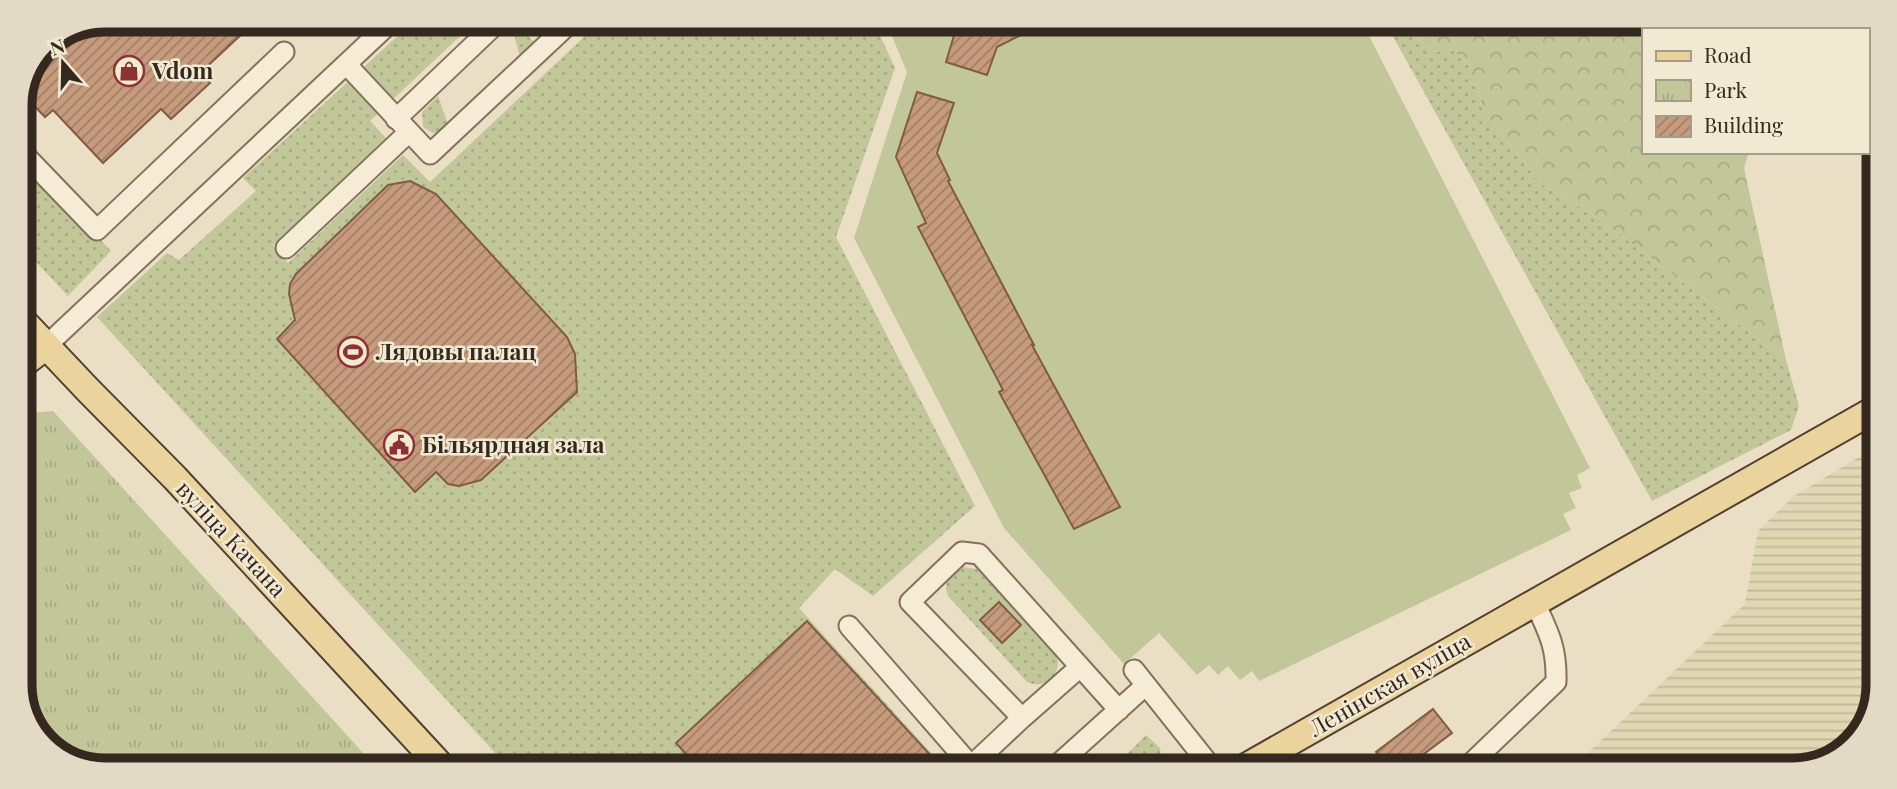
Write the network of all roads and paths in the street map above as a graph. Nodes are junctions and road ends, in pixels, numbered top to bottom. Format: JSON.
{"nodes":[{"id":1,"x":381,"y":32,"type":"edge"},
{"id":2,"x":489,"y":32,"type":"edge"},
{"id":3,"x":560,"y":32,"type":"edge"},
{"id":4,"x":284,"y":52,"type":"dead end"},
{"id":5,"x":347,"y":65,"type":"junction"},
{"id":6,"x":402,"y":125,"type":"junction"},
{"id":7,"x":32,"y":162,"type":"edge"},
{"id":8,"x":286,"y":248,"type":"dead end"},
{"id":9,"x":32,"y":331,"type":"edge"},
{"id":10,"x":46,"y":346,"type":"junction"},
{"id":11,"x":32,"y":357,"type":"edge"},
{"id":12,"x":1866,"y":415,"type":"edge"},
{"id":13,"x":1535,"y":603,"type":"junction"},
{"id":14,"x":849,"y":626,"type":"dead end"},
{"id":15,"x":1080,"y":667,"type":"junction"},
{"id":16,"x":1119,"y":710,"type":"junction"},
{"id":17,"x":1022,"y":718,"type":"junction"},
{"id":18,"x":434,"y":758,"type":"edge"},
{"id":19,"x":965,"y":758,"type":"edge"},
{"id":20,"x":980,"y":758,"type":"edge"},
{"id":21,"x":1065,"y":758,"type":"edge"},
{"id":22,"x":1204,"y":758,"type":"edge"},
{"id":23,"x":1262,"y":758,"type":"edge"},
{"id":24,"x":1477,"y":758,"type":"edge"}],
"edges":[{"from":1,"to":5,"type":"street"},
{"from":2,"to":6,"type":"street"},
{"from":3,"to":6,"type":"street"},
{"from":4,"to":7,"type":"street"},
{"from":5,"to":6,"type":"street"},
{"from":5,"to":10,"type":"street"},
{"from":6,"to":8,"type":"street"},
{"from":9,"to":10,"type":"main road","name":"вуліца Качана"},
{"from":10,"to":11,"type":"main road"},
{"from":10,"to":18,"type":"main road","name":"вуліца Качана"},
{"from":12,"to":13,"type":"main road","name":"Ленінская вуліца"},
{"from":13,"to":23,"type":"main road","name":"Ленінская вуліца"},
{"from":13,"to":24,"type":"street"},
{"from":14,"to":19,"type":"street"},
{"from":15,"to":16,"type":"street"},
{"from":15,"to":17,"type":"street"},
{"from":15,"to":17,"type":"street"},
{"from":16,"to":21,"type":"street"},
{"from":16,"to":22,"type":"street"},
{"from":17,"to":20,"type":"street"}]}
